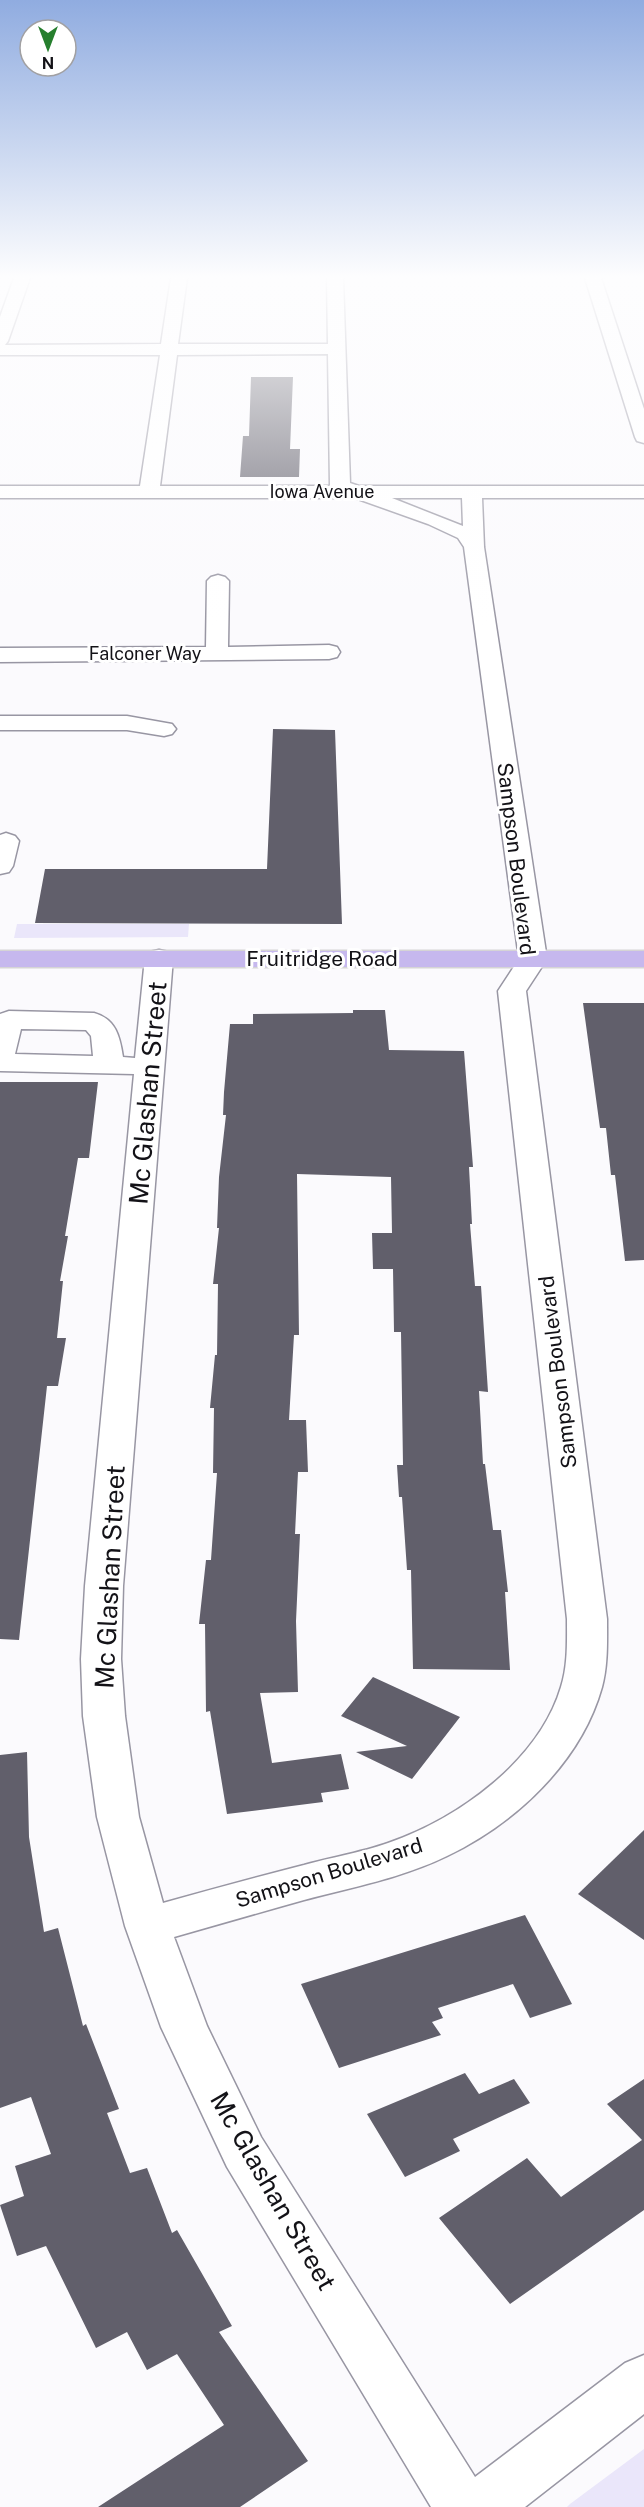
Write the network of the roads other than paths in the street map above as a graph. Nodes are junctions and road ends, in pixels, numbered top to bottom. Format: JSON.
{"nodes":[{"id":1,"x":163,"y":395,"type":"edge"},
{"id":2,"x":339,"y":395,"type":"edge"},
{"id":3,"x":631,"y":395,"type":"edge"},
{"id":4,"x":644,"y":437,"type":"edge"},
{"id":5,"x":0,"y":492,"type":"edge"},
{"id":6,"x":353,"y":492,"type":"junction"},
{"id":7,"x":644,"y":492,"type":"edge"},
{"id":8,"x":149,"y":493,"type":"junction"},
{"id":9,"x":472,"y":493,"type":"junction"},
{"id":10,"x":474,"y":547,"type":"junction"},
{"id":11,"x":218,"y":580,"type":"dead end"},
{"id":12,"x":329,"y":651,"type":"dead end"},
{"id":13,"x":217,"y":654,"type":"junction"},
{"id":14,"x":0,"y":655,"type":"edge"},
{"id":15,"x":0,"y":723,"type":"edge"},
{"id":16,"x":164,"y":729,"type":"dead end"},
{"id":17,"x":6,"y":841,"type":"dead end"},
{"id":18,"x":0,"y":866,"type":"edge"},
{"id":19,"x":159,"y":958,"type":"junction"},
{"id":20,"x":644,"y":958,"type":"edge"},
{"id":21,"x":0,"y":959,"type":"edge"},
{"id":22,"x":532,"y":959,"type":"junction"},
{"id":23,"x":0,"y":1056,"type":"edge"},
{"id":24,"x":0,"y":1062,"type":"edge"},
{"id":25,"x":110,"y":1065,"type":"junction"},
{"id":26,"x":150,"y":1066,"type":"junction"},
{"id":27,"x":147,"y":1926,"type":"junction"},
{"id":28,"x":644,"y":2381,"type":"edge"},
{"id":29,"x":462,"y":2507,"type":"edge"},
{"id":30,"x":481,"y":2507,"type":"edge"}],
"edges":[{"from":1,"to":8,"type":"street"},
{"from":2,"to":6,"type":"street"},
{"from":3,"to":4,"type":"street"},
{"from":5,"to":8,"type":"street","name":"Iowa Avenue"},
{"from":6,"to":8,"type":"street","name":"Iowa Avenue"},
{"from":6,"to":9,"type":"street","name":"Iowa Avenue"},
{"from":6,"to":10,"type":"street"},
{"from":7,"to":9,"type":"street","name":"Iowa Avenue"},
{"from":9,"to":10,"type":"street","name":"Sampson Boulevard"},
{"from":10,"to":22,"type":"street","name":"Sampson Boulevard"},
{"from":11,"to":13,"type":"street","name":"Falconer Way"},
{"from":12,"to":13,"type":"street"},
{"from":13,"to":14,"type":"street","name":"Falconer Way"},
{"from":15,"to":16,"type":"street"},
{"from":17,"to":18,"type":"street"},
{"from":19,"to":21,"type":"main road","name":"Fruitridge Road"},
{"from":19,"to":22,"type":"main road","name":"Fruitridge Road"},
{"from":19,"to":26,"type":"street","name":"Mc Glashan Street"},
{"from":20,"to":22,"type":"main road","name":"Fruitridge Road"},
{"from":22,"to":27,"type":"street","name":"Sampson Boulevard"},
{"from":23,"to":25,"type":"street"},
{"from":24,"to":25,"type":"street"},
{"from":25,"to":26,"type":"street"},
{"from":26,"to":27,"type":"street","name":"Mc Glashan Street"},
{"from":27,"to":29,"type":"street","name":"Mc Glashan Street"},
{"from":28,"to":30,"type":"street"}]}
